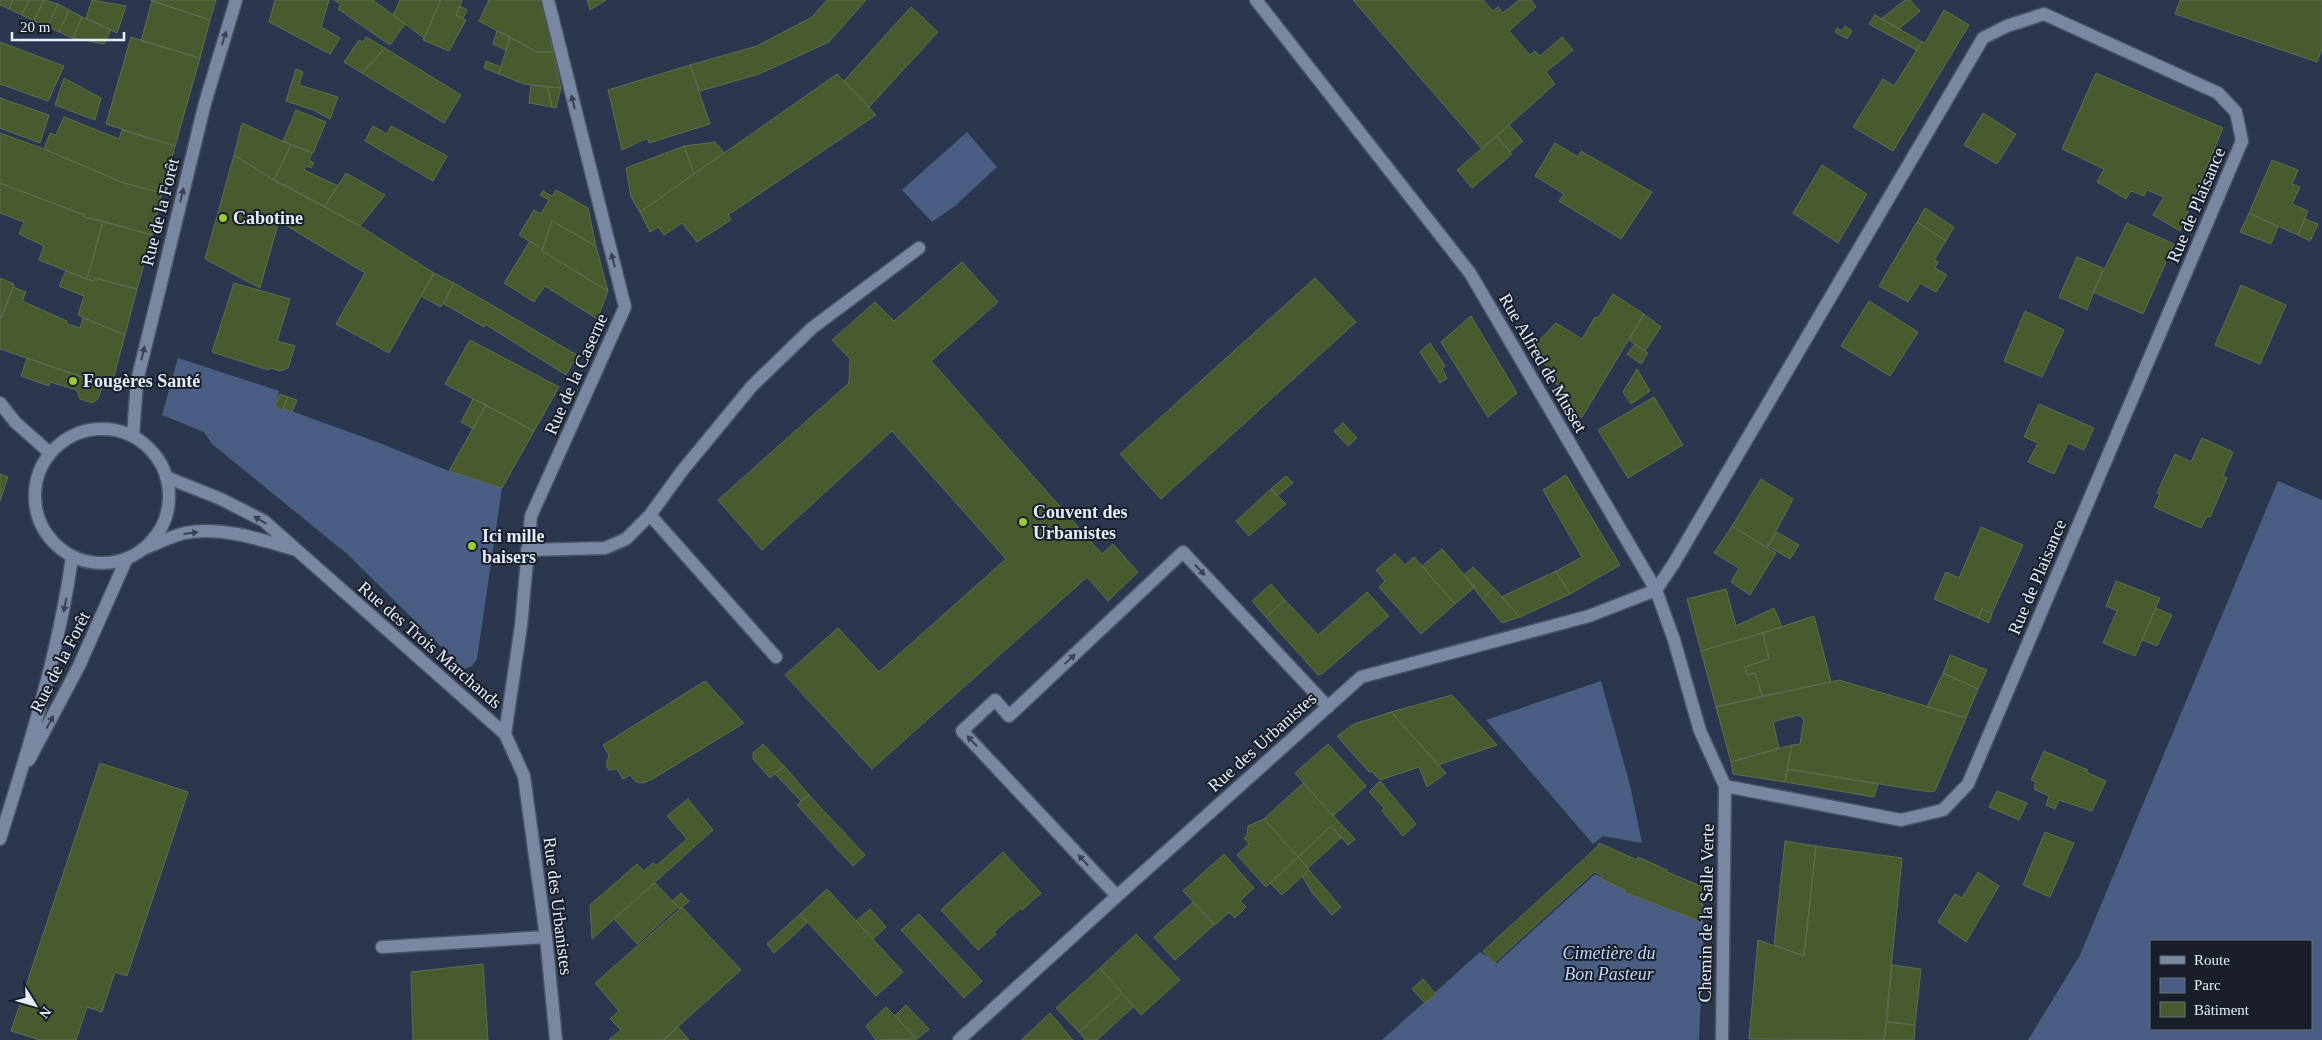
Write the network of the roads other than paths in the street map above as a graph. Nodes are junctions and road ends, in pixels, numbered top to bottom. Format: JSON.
{"nodes":[{"id":1,"x":236,"y":0,"type":"edge"},
{"id":2,"x":548,"y":0,"type":"edge"},
{"id":3,"x":1256,"y":0,"type":"edge"},
{"id":4,"x":919,"y":248,"type":"dead end"},
{"id":5,"x":0,"y":403,"type":"edge"},
{"id":6,"x":133,"y":436,"type":"junction"},
{"id":7,"x":50,"y":453,"type":"junction"},
{"id":8,"x":166,"y":477,"type":"junction"},
{"id":9,"x":650,"y":515,"type":"junction"},
{"id":10,"x":145,"y":548,"type":"junction"},
{"id":11,"x":298,"y":550,"type":"junction"},
{"id":12,"x":527,"y":550,"type":"junction"},
{"id":13,"x":72,"y":557,"type":"junction"},
{"id":14,"x":128,"y":558,"type":"junction"},
{"id":15,"x":1656,"y":590,"type":"junction"},
{"id":16,"x":776,"y":657,"type":"dead end"},
{"id":17,"x":1328,"y":707,"type":"junction"},
{"id":18,"x":505,"y":734,"type":"junction"},
{"id":19,"x":524,"y":776,"type":"joint"},
{"id":20,"x":19,"y":780,"type":"junction"},
{"id":21,"x":1726,"y":786,"type":"junction"},
{"id":22,"x":0,"y":839,"type":"edge"},
{"id":23,"x":1117,"y":896,"type":"junction"},
{"id":24,"x":546,"y":937,"type":"junction"},
{"id":25,"x":382,"y":947,"type":"dead end"},
{"id":26,"x":556,"y":1040,"type":"edge"},
{"id":27,"x":959,"y":1040,"type":"edge"},
{"id":28,"x":1722,"y":1040,"type":"edge"}],
"edges":[{"from":6,"to":1,"type":"street","name":"Rue de la Forêt","one_way":true},
{"from":12,"to":2,"type":"street","name":"Rue de la Caserne","one_way":true},
{"from":3,"to":15,"type":"street","name":"Rue Alfred de Musset"},
{"from":4,"to":9,"type":"street"},
{"from":5,"to":7,"type":"street"},
{"from":6,"to":7,"type":"street"},
{"from":6,"to":8,"type":"street"},
{"from":7,"to":13,"type":"street"},
{"from":8,"to":10,"type":"street"},
{"from":11,"to":8,"type":"street","name":"Rue des Trois Marchands","one_way":true},
{"from":9,"to":12,"type":"street"},
{"from":9,"to":16,"type":"street"},
{"from":10,"to":11,"type":"street","name":"Rue des Trois Marchands","one_way":true},
{"from":10,"to":14,"type":"street"},
{"from":11,"to":18,"type":"street","name":"Rue des Trois Marchands"},
{"from":12,"to":18,"type":"street","name":"Rue de la Caserne"},
{"from":13,"to":14,"type":"street"},
{"from":13,"to":20,"type":"street","name":"Rue de la Forêt","one_way":true},
{"from":20,"to":14,"type":"street","name":"Rue de la Forêt","one_way":true},
{"from":15,"to":17,"type":"street","name":"Rue des Urbanistes"},
{"from":15,"to":21,"type":"street","name":"Rue Alfred de Musset"},
{"from":15,"to":21,"type":"street","name":"Rue de Plaisance"},
{"from":17,"to":23,"type":"street","name":"Rue des Urbanistes"},
{"from":23,"to":17,"type":"street","one_way":true},
{"from":18,"to":19,"type":"street","name":"Rue des Trois Marchands"},
{"from":19,"to":24,"type":"street","name":"Rue des Urbanistes"},
{"from":20,"to":22,"type":"street","name":"Rue de la Forêt"},
{"from":21,"to":28,"type":"street","name":"Chemin de la Salle Verte"},
{"from":23,"to":27,"type":"street","name":"Rue des Urbanistes"},
{"from":24,"to":25,"type":"street"},
{"from":24,"to":26,"type":"street","name":"Rue des Urbanistes"}]}
